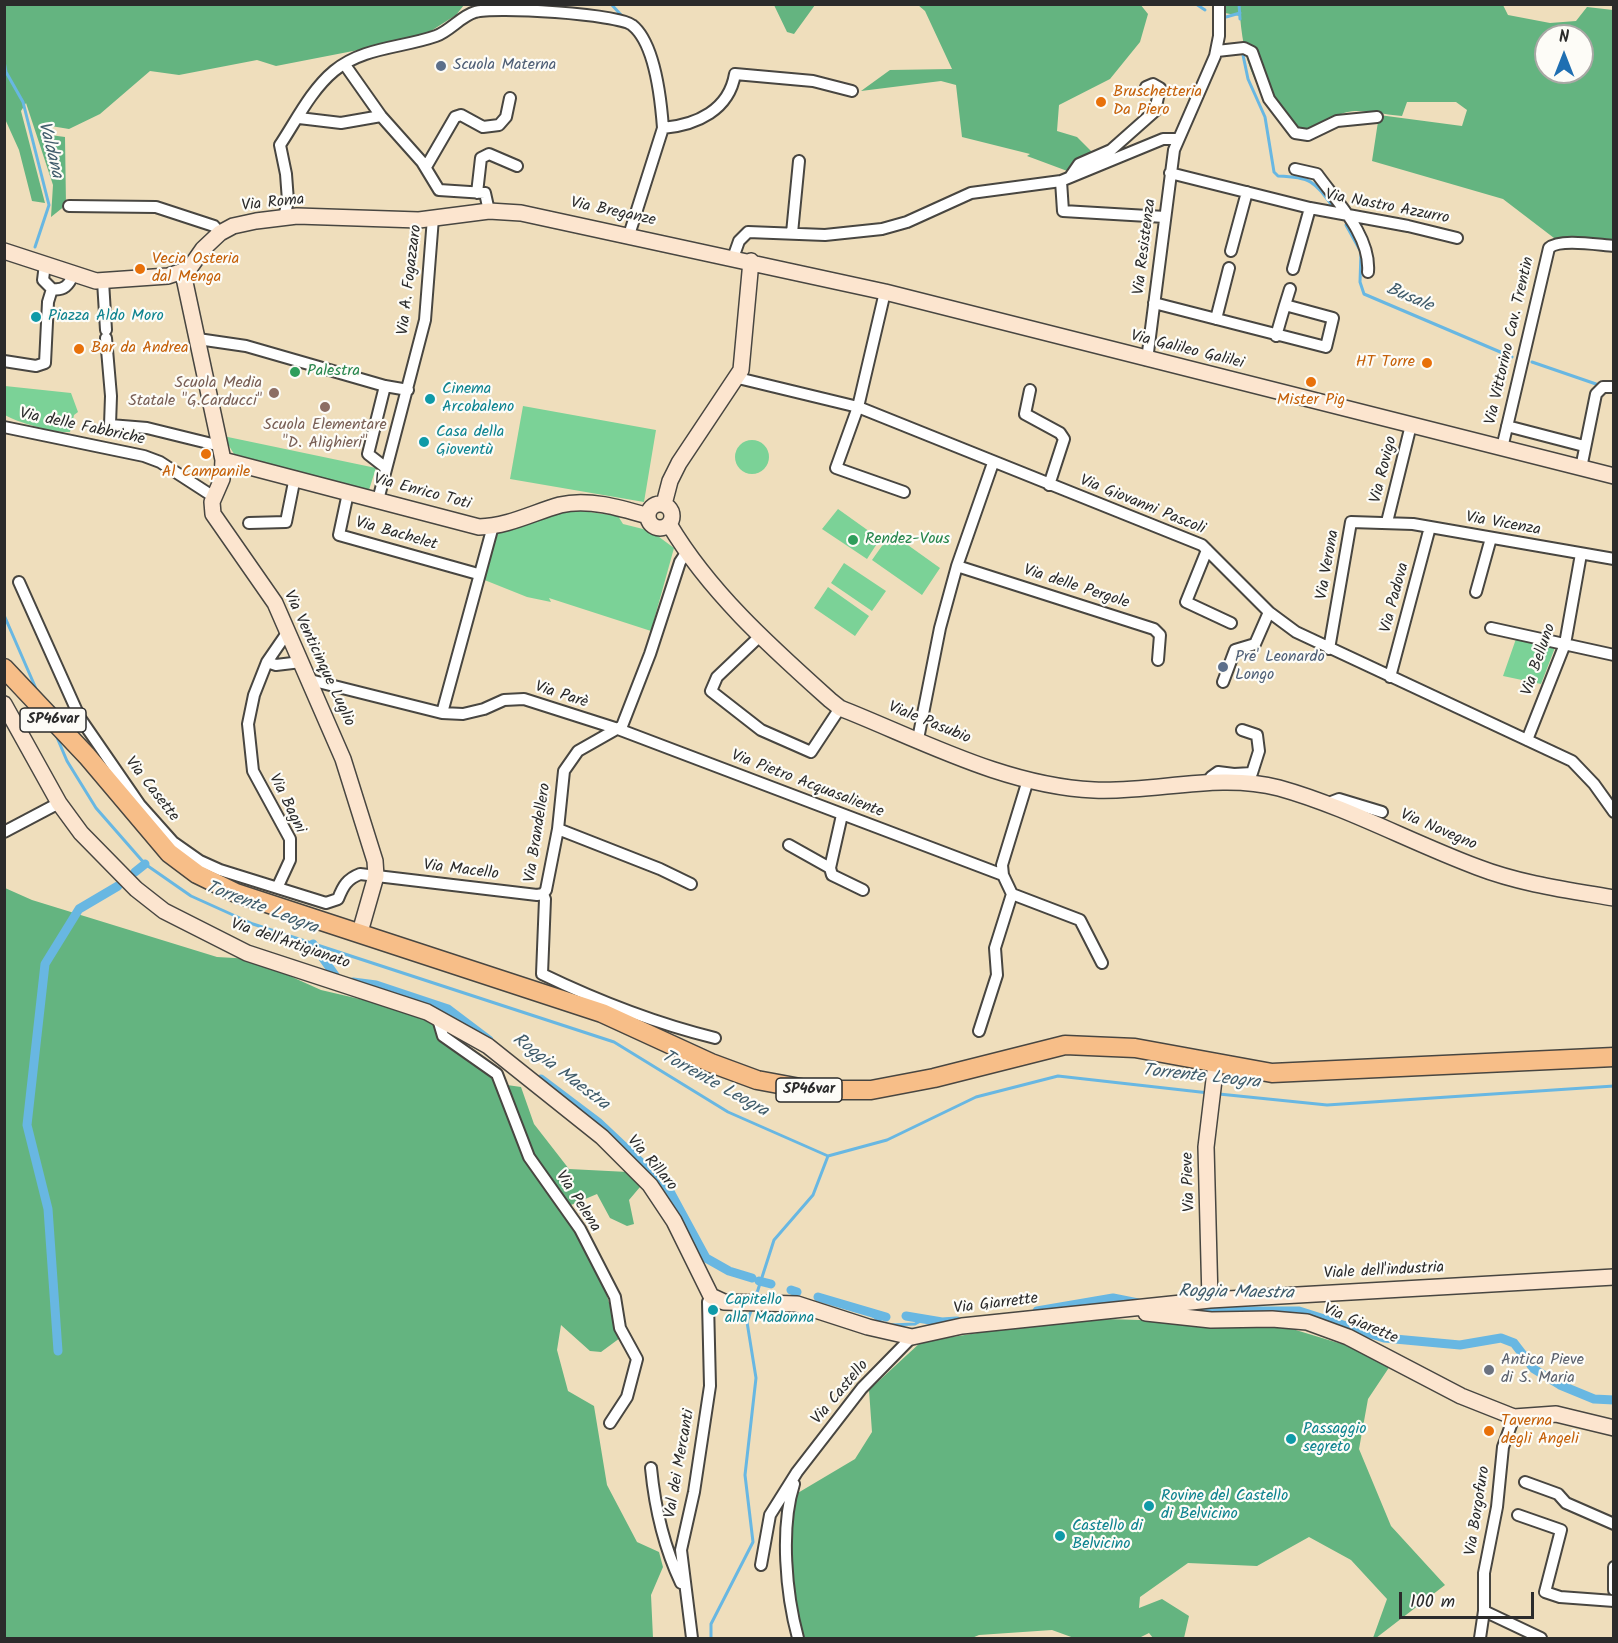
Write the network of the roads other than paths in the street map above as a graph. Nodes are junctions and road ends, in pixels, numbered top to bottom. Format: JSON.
{"nodes":[{"id":1,"x":1219,"y":4,"type":"edge"},
{"id":2,"x":1217,"y":51,"type":"junction"},
{"id":3,"x":345,"y":64,"type":"junction"},
{"id":4,"x":1146,"y":87,"type":"dead end"},
{"id":5,"x":852,"y":91,"type":"dead end"},
{"id":6,"x":510,"y":98,"type":"dead end"},
{"id":7,"x":381,"y":116,"type":"junction"},
{"id":8,"x":1377,"y":117,"type":"dead end"},
{"id":9,"x":299,"y":118,"type":"junction"},
{"id":10,"x":663,"y":128,"type":"junction"},
{"id":11,"x":1177,"y":139,"type":"junction"},
{"id":12,"x":799,"y":161,"type":"dead end"},
{"id":13,"x":424,"y":164,"type":"junction"},
{"id":14,"x":517,"y":166,"type":"dead end"},
{"id":15,"x":1295,"y":169,"type":"dead end"},
{"id":16,"x":1170,"y":173,"type":"junction"},
{"id":17,"x":1066,"y":179,"type":"junction"},
{"id":18,"x":1247,"y":192,"type":"junction"},
{"id":19,"x":477,"y":193,"type":"junction"},
{"id":20,"x":69,"y":206,"type":"dead end"},
{"id":21,"x":1310,"y":208,"type":"junction"},
{"id":22,"x":489,"y":211,"type":"junction"},
{"id":23,"x":466,"y":213,"type":"joint"},
{"id":24,"x":284,"y":217,"type":"junction"},
{"id":25,"x":1165,"y":217,"type":"junction"},
{"id":26,"x":1348,"y":217,"type":"junction"},
{"id":27,"x":433,"y":218,"type":"junction"},
{"id":28,"x":220,"y":233,"type":"junction"},
{"id":29,"x":792,"y":233,"type":"junction"},
{"id":30,"x":630,"y":235,"type":"junction"},
{"id":31,"x":1457,"y":238,"type":"dead end"},
{"id":32,"x":1614,"y":246,"type":"edge"},
{"id":33,"x":4,"y":251,"type":"edge"},
{"id":34,"x":1231,"y":251,"type":"dead end"},
{"id":35,"x":733,"y":258,"type":"junction"},
{"id":36,"x":751,"y":261,"type":"junction"},
{"id":37,"x":45,"y":264,"type":"junction"},
{"id":38,"x":1229,"y":268,"type":"dead end"},
{"id":39,"x":1293,"y":269,"type":"dead end"},
{"id":40,"x":1368,"y":272,"type":"dead end"},
{"id":41,"x":183,"y":273,"type":"junction"},
{"id":42,"x":73,"y":274,"type":"junction"},
{"id":43,"x":103,"y":281,"type":"junction"},
{"id":44,"x":52,"y":289,"type":"junction"},
{"id":45,"x":1290,"y":290,"type":"dead end"},
{"id":46,"x":885,"y":292,"type":"junction"},
{"id":47,"x":1154,"y":303,"type":"junction"},
{"id":48,"x":1285,"y":305,"type":"junction"},
{"id":49,"x":1216,"y":319,"type":"junction"},
{"id":50,"x":1276,"y":336,"type":"junction"},
{"id":51,"x":198,"y":339,"type":"junction"},
{"id":52,"x":1147,"y":360,"type":"junction"},
{"id":53,"x":4,"y":362,"type":"edge"},
{"id":54,"x":738,"y":378,"type":"junction"},
{"id":55,"x":385,"y":386,"type":"junction"},
{"id":56,"x":409,"y":386,"type":"junction"},
{"id":57,"x":1614,"y":387,"type":"edge"},
{"id":58,"x":1030,"y":390,"type":"dead end"},
{"id":59,"x":858,"y":407,"type":"junction"},
{"id":60,"x":1411,"y":426,"type":"junction"},
{"id":61,"x":1507,"y":426,"type":"junction"},
{"id":62,"x":4,"y":427,"type":"edge"},
{"id":63,"x":219,"y":439,"type":"junction"},
{"id":64,"x":1584,"y":446,"type":"junction"},
{"id":65,"x":1502,"y":448,"type":"junction"},
{"id":66,"x":223,"y":460,"type":"junction"},
{"id":67,"x":993,"y":463,"type":"junction"},
{"id":68,"x":386,"y":468,"type":"junction"},
{"id":69,"x":1581,"y":468,"type":"junction"},
{"id":70,"x":1614,"y":476,"type":"edge"},
{"id":71,"x":295,"y":477,"type":"junction"},
{"id":72,"x":1049,"y":484,"type":"junction"},
{"id":73,"x":904,"y":492,"type":"dead end"},
{"id":74,"x":348,"y":493,"type":"junction"},
{"id":75,"x":214,"y":497,"type":"junction"},
{"id":76,"x":378,"y":500,"type":"junction"},
{"id":77,"x":664,"y":504,"type":"junction"},
{"id":78,"x":648,"y":516,"type":"junction"},
{"id":79,"x":1387,"y":522,"type":"junction"},
{"id":80,"x":249,"y":523,"type":"dead end"},
{"id":81,"x":669,"y":524,"type":"junction"},
{"id":82,"x":493,"y":526,"type":"junction"},
{"id":83,"x":1430,"y":527,"type":"junction"},
{"id":84,"x":1491,"y":538,"type":"junction"},
{"id":85,"x":1207,"y":550,"type":"junction"},
{"id":86,"x":686,"y":553,"type":"junction"},
{"id":87,"x":1581,"y":554,"type":"junction"},
{"id":88,"x":1614,"y":559,"type":"edge"},
{"id":89,"x":957,"y":566,"type":"junction"},
{"id":90,"x":478,"y":574,"type":"junction"},
{"id":91,"x":19,"y":582,"type":"dead end"},
{"id":92,"x":1476,"y":592,"type":"dead end"},
{"id":93,"x":1269,"y":612,"type":"junction"},
{"id":94,"x":1231,"y":623,"type":"dead end"},
{"id":95,"x":1491,"y":628,"type":"dead end"},
{"id":96,"x":288,"y":633,"type":"junction"},
{"id":97,"x":759,"y":637,"type":"junction"},
{"id":98,"x":1565,"y":644,"type":"junction"},
{"id":99,"x":1329,"y":649,"type":"junction"},
{"id":100,"x":1614,"y":655,"type":"edge"},
{"id":101,"x":1158,"y":660,"type":"dead end"},
{"id":102,"x":267,"y":662,"type":"junction"},
{"id":103,"x":301,"y":662,"type":"junction"},
{"id":104,"x":4,"y":668,"type":"edge"},
{"id":105,"x":1390,"y":677,"type":"junction"},
{"id":106,"x":310,"y":680,"type":"junction"},
{"id":107,"x":1223,"y":682,"type":"dead end"},
{"id":108,"x":4,"y":704,"type":"edge"},
{"id":109,"x":840,"y":708,"type":"junction"},
{"id":110,"x":442,"y":713,"type":"junction"},
{"id":111,"x":601,"y":725,"type":"joint"},
{"id":112,"x":618,"y":729,"type":"junction"},
{"id":113,"x":1242,"y":730,"type":"dead end"},
{"id":114,"x":918,"y":739,"type":"junction"},
{"id":115,"x":1527,"y":740,"type":"junction"},
{"id":116,"x":1028,"y":780,"type":"junction"},
{"id":117,"x":1210,"y":782,"type":"junction"},
{"id":118,"x":1254,"y":783,"type":"joint"},
{"id":119,"x":59,"y":803,"type":"junction"},
{"id":120,"x":1326,"y":804,"type":"junction"},
{"id":121,"x":1614,"y":812,"type":"edge"},
{"id":122,"x":1382,"y":813,"type":"dead end"},
{"id":123,"x":842,"y":815,"type":"junction"},
{"id":124,"x":558,"y":830,"type":"junction"},
{"id":125,"x":4,"y":832,"type":"edge"},
{"id":126,"x":789,"y":845,"type":"dead end"},
{"id":127,"x":830,"y":868,"type":"junction"},
{"id":128,"x":1003,"y":875,"type":"junction"},
{"id":129,"x":376,"y":876,"type":"junction"},
{"id":130,"x":691,"y":884,"type":"dead end"},
{"id":131,"x":278,"y":886,"type":"junction"},
{"id":132,"x":863,"y":890,"type":"dead end"},
{"id":133,"x":543,"y":894,"type":"junction"},
{"id":134,"x":1012,"y":894,"type":"junction"},
{"id":135,"x":1614,"y":898,"type":"edge"},
{"id":136,"x":360,"y":932,"type":"junction"},
{"id":137,"x":1101,"y":963,"type":"dead end"},
{"id":138,"x":386,"y":997,"type":"joint"},
{"id":139,"x":438,"y":1018,"type":"junction"},
{"id":140,"x":979,"y":1031,"type":"dead end"},
{"id":141,"x":715,"y":1038,"type":"dead end"},
{"id":142,"x":1614,"y":1057,"type":"edge"},
{"id":143,"x":1216,"y":1063,"type":"junction"},
{"id":144,"x":1614,"y":1277,"type":"edge"},
{"id":145,"x":711,"y":1296,"type":"junction"},
{"id":146,"x":1210,"y":1300,"type":"junction"},
{"id":147,"x":1107,"y":1311,"type":"junction"},
{"id":148,"x":1085,"y":1313,"type":"joint"},
{"id":149,"x":912,"y":1336,"type":"junction"},
{"id":150,"x":1514,"y":1417,"type":"junction"},
{"id":151,"x":610,"y":1423,"type":"dead end"},
{"id":152,"x":1614,"y":1428,"type":"edge"},
{"id":153,"x":651,"y":1468,"type":"dead end"},
{"id":154,"x":798,"y":1472,"type":"junction"},
{"id":155,"x":1525,"y":1482,"type":"dead end"},
{"id":156,"x":1518,"y":1515,"type":"dead end"},
{"id":157,"x":1614,"y":1524,"type":"edge"},
{"id":158,"x":761,"y":1565,"type":"dead end"},
{"id":159,"x":1614,"y":1567,"type":"edge"},
{"id":160,"x":684,"y":1589,"type":"junction"},
{"id":161,"x":1614,"y":1590,"type":"edge"},
{"id":162,"x":1614,"y":1601,"type":"edge"},
{"id":163,"x":1484,"y":1611,"type":"junction"},
{"id":164,"x":693,"y":1638,"type":"edge"},
{"id":165,"x":798,"y":1638,"type":"edge"},
{"id":166,"x":1480,"y":1638,"type":"edge"},
{"id":167,"x":1540,"y":1638,"type":"edge"}],
"edges":[{"from":1,"to":2,"type":"street"},
{"from":2,"to":8,"type":"street"},
{"from":2,"to":11,"type":"street","name":"Via Resistenza"},
{"from":3,"to":7,"type":"street"},
{"from":3,"to":9,"type":"street"},
{"from":3,"to":10,"type":"street"},
{"from":4,"to":17,"type":"street"},
{"from":5,"to":10,"type":"street"},
{"from":6,"to":13,"type":"street"},
{"from":7,"to":9,"type":"street"},
{"from":7,"to":13,"type":"street"},
{"from":9,"to":24,"type":"street"},
{"from":10,"to":30,"type":"street"},
{"from":11,"to":16,"type":"street","name":"Via Resistenza"},
{"from":11,"to":17,"type":"street"},
{"from":12,"to":29,"type":"street"},
{"from":13,"to":19,"type":"street"},
{"from":14,"to":19,"type":"street"},
{"from":15,"to":26,"type":"street"},
{"from":16,"to":18,"type":"street","name":"Via Nastro Azzurro"},
{"from":16,"to":25,"type":"street","name":"Via Resistenza"},
{"from":17,"to":25,"type":"street"},
{"from":17,"to":29,"type":"street"},
{"from":18,"to":21,"type":"street","name":"Via Nastro Azzurro"},
{"from":18,"to":34,"type":"street"},
{"from":19,"to":22,"type":"street"},
{"from":20,"to":28,"type":"street"},
{"from":21,"to":26,"type":"street","name":"Via Nastro Azzurro"},
{"from":21,"to":39,"type":"street","name":"Via Nastro Azzurro"},
{"from":22,"to":23,"type":"street","name":"Via Breganze"},
{"from":22,"to":30,"type":"street","name":"Via Breganze"},
{"from":23,"to":27,"type":"street","name":"Via Roma"},
{"from":24,"to":27,"type":"street","name":"Via Roma"},
{"from":24,"to":28,"type":"street","name":"Via Roma"},
{"from":25,"to":47,"type":"street","name":"Via Resistenza"},
{"from":26,"to":31,"type":"street","name":"Via Nastro Azzurro"},
{"from":26,"to":40,"type":"street"},
{"from":27,"to":56,"type":"street","name":"Via A. Fogazzaro"},
{"from":28,"to":41,"type":"street","name":"Via Roma"},
{"from":29,"to":35,"type":"street"},
{"from":30,"to":35,"type":"street","name":"Via Breganze"},
{"from":32,"to":61,"type":"street","name":"Via Vittorino Cav. Trentin"},
{"from":33,"to":37,"type":"street"},
{"from":35,"to":36,"type":"street","name":"Via Breganze"},
{"from":36,"to":46,"type":"street","name":"Via Galileo Galilei"},
{"from":36,"to":54,"type":"street"},
{"from":37,"to":42,"type":"street"},
{"from":37,"to":44,"type":"street"},
{"from":38,"to":49,"type":"street"},
{"from":41,"to":43,"type":"street"},
{"from":41,"to":51,"type":"street","name":"Via Venticinque Luglio"},
{"from":42,"to":43,"type":"street"},
{"from":42,"to":44,"type":"street"},
{"from":43,"to":63,"type":"street"},
{"from":44,"to":53,"type":"street"},
{"from":45,"to":48,"type":"street"},
{"from":46,"to":52,"type":"street","name":"Via Galileo Galilei"},
{"from":46,"to":59,"type":"street"},
{"from":47,"to":49,"type":"street"},
{"from":47,"to":52,"type":"street","name":"Via Resistenza"},
{"from":48,"to":50,"type":"street"},
{"from":48,"to":50,"type":"street"},
{"from":49,"to":50,"type":"street"},
{"from":51,"to":55,"type":"street"},
{"from":51,"to":63,"type":"street","name":"Via Venticinque Luglio"},
{"from":52,"to":60,"type":"street","name":"Via Galileo Galilei"},
{"from":54,"to":59,"type":"street","name":"Via Giovanni Pascoli"},
{"from":54,"to":77,"type":"street"},
{"from":55,"to":56,"type":"street"},
{"from":55,"to":68,"type":"street"},
{"from":56,"to":68,"type":"street","name":"Via A. Fogazzaro"},
{"from":57,"to":64,"type":"street"},
{"from":58,"to":72,"type":"street"},
{"from":59,"to":67,"type":"street","name":"Via Giovanni Pascoli"},
{"from":59,"to":73,"type":"street"},
{"from":60,"to":65,"type":"street","name":"Via Galileo Galilei"},
{"from":60,"to":79,"type":"street","name":"Via Rovigo"},
{"from":61,"to":64,"type":"street"},
{"from":61,"to":65,"type":"street","name":"Via Vittorino Cav. Trentin"},
{"from":62,"to":75,"type":"street","name":"Via delle Fabbriche"},
{"from":63,"to":66,"type":"street","name":"Via Venticinque Luglio"},
{"from":64,"to":69,"type":"street"},
{"from":65,"to":69,"type":"street","name":"Via Galileo Galilei"},
{"from":66,"to":71,"type":"street","name":"Via Enrico Toti"},
{"from":66,"to":75,"type":"street","name":"Via Venticinque Luglio"},
{"from":67,"to":72,"type":"street","name":"Via Giovanni Pascoli"},
{"from":67,"to":89,"type":"street"},
{"from":68,"to":76,"type":"street","name":"Via A. Fogazzaro"},
{"from":69,"to":70,"type":"street","name":"Via Galileo Galilei"},
{"from":71,"to":74,"type":"street","name":"Via Enrico Toti"},
{"from":71,"to":80,"type":"street"},
{"from":72,"to":85,"type":"street","name":"Via Giovanni Pascoli"},
{"from":74,"to":76,"type":"street","name":"Via Enrico Toti"},
{"from":74,"to":90,"type":"street","name":"Via Bachelet"},
{"from":75,"to":96,"type":"street","name":"Via Venticinque Luglio"},
{"from":76,"to":82,"type":"street","name":"Via Enrico Toti"},
{"from":77,"to":78,"type":"street"},
{"from":77,"to":81,"type":"street","name":"Viale Pasubio"},
{"from":78,"to":81,"type":"street"},
{"from":78,"to":82,"type":"street","name":"Via Enrico Toti"},
{"from":79,"to":83,"type":"street","name":"Via Vicenza"},
{"from":79,"to":99,"type":"street","name":"Via Verona"},
{"from":81,"to":86,"type":"street","name":"Viale Pasubio"},
{"from":82,"to":90,"type":"street"},
{"from":83,"to":84,"type":"street","name":"Via Vicenza"},
{"from":83,"to":105,"type":"street","name":"Via Padova"},
{"from":84,"to":87,"type":"street","name":"Via Vicenza"},
{"from":84,"to":92,"type":"street"},
{"from":85,"to":93,"type":"street","name":"Via Giovanni Pascoli"},
{"from":85,"to":94,"type":"street"},
{"from":86,"to":97,"type":"street","name":"Viale Pasubio"},
{"from":86,"to":112,"type":"street"},
{"from":87,"to":88,"type":"street","name":"Via Vicenza"},
{"from":87,"to":98,"type":"street","name":"Via Belluno"},
{"from":89,"to":101,"type":"street","name":"Via delle Pergole"},
{"from":89,"to":114,"type":"street"},
{"from":90,"to":110,"type":"street"},
{"from":91,"to":131,"type":"street","name":"Via Casette"},
{"from":93,"to":99,"type":"street","name":"Via Giovanni Pascoli"},
{"from":93,"to":107,"type":"street"},
{"from":95,"to":98,"type":"street"},
{"from":96,"to":102,"type":"street","name":"Via Bagni"},
{"from":96,"to":103,"type":"street","name":"Via Venticinque Luglio"},
{"from":97,"to":109,"type":"street","name":"Viale Pasubio"},
{"from":97,"to":109,"type":"street"},
{"from":98,"to":100,"type":"street"},
{"from":98,"to":115,"type":"street","name":"Via Belluno"},
{"from":99,"to":105,"type":"street","name":"Via Giovanni Pascoli"},
{"from":102,"to":103,"type":"street"},
{"from":102,"to":131,"type":"street","name":"Via Bagni"},
{"from":103,"to":106,"type":"street","name":"Via Venticinque Luglio"},
{"from":104,"to":136,"type":"main road","number":"SP46var"},
{"from":105,"to":115,"type":"street","name":"Via Giovanni Pascoli"},
{"from":106,"to":110,"type":"street","name":"Via Parè"},
{"from":106,"to":129,"type":"street","name":"Via Venticinque Luglio"},
{"from":108,"to":119,"type":"street","name":"Via dell'Artigianato"},
{"from":109,"to":114,"type":"street","name":"Viale Pasubio"},
{"from":110,"to":111,"type":"street","name":"Via Parè"},
{"from":111,"to":112,"type":"street","name":"Via Pietro Acquasaliente"},
{"from":112,"to":123,"type":"street","name":"Via Pietro Acquasaliente"},
{"from":112,"to":124,"type":"street","name":"Via Brandellero"},
{"from":113,"to":117,"type":"street"},
{"from":114,"to":116,"type":"street","name":"Viale Pasubio"},
{"from":115,"to":121,"type":"street","name":"Via Giovanni Pascoli"},
{"from":116,"to":117,"type":"street","name":"Viale Pasubio"},
{"from":116,"to":128,"type":"street"},
{"from":117,"to":118,"type":"street","name":"Viale Pasubio"},
{"from":118,"to":120,"type":"street","name":"Via Novegno"},
{"from":119,"to":125,"type":"street"},
{"from":119,"to":138,"type":"street","name":"Via dell'Artigianato"},
{"from":120,"to":122,"type":"street"},
{"from":120,"to":135,"type":"street","name":"Via Novegno"},
{"from":123,"to":127,"type":"street"},
{"from":123,"to":128,"type":"street","name":"Via Pietro Acquasaliente"},
{"from":124,"to":130,"type":"street"},
{"from":124,"to":133,"type":"street","name":"Via Brandellero"},
{"from":126,"to":127,"type":"street"},
{"from":127,"to":132,"type":"street"},
{"from":128,"to":134,"type":"street"},
{"from":129,"to":131,"type":"street","name":"Via Casette"},
{"from":129,"to":133,"type":"street","name":"Via Macello"},
{"from":129,"to":136,"type":"street","name":"Via Venticinque Luglio"},
{"from":133,"to":141,"type":"street","name":"Via Brandellero"},
{"from":134,"to":137,"type":"street"},
{"from":134,"to":140,"type":"street"},
{"from":136,"to":143,"type":"main road","number":"SP46var"},
{"from":138,"to":139,"type":"street","name":"Via Rillaro"},
{"from":139,"to":145,"type":"street","name":"Via Rillaro"},
{"from":139,"to":151,"type":"street","name":"Via Pelena"},
{"from":142,"to":143,"type":"main road","number":"SP46var"},
{"from":143,"to":146,"type":"street","name":"Via Pieve"},
{"from":144,"to":146,"type":"street","name":"Viale dell'industria"},
{"from":145,"to":149,"type":"street"},
{"from":145,"to":160,"type":"street","name":"Val dei Mercanti"},
{"from":146,"to":147,"type":"street","name":"Viale dell'industria"},
{"from":147,"to":148,"type":"street","name":"Viale dell'industria"},
{"from":147,"to":150,"type":"street","name":"Via Giarette"},
{"from":148,"to":149,"type":"street","name":"Via Giarrette"},
{"from":149,"to":154,"type":"street","name":"Via Castello"},
{"from":150,"to":152,"type":"street"},
{"from":150,"to":163,"type":"street","name":"Via Borgofuro"},
{"from":153,"to":160,"type":"street"},
{"from":154,"to":158,"type":"street","name":"Via Castello"},
{"from":154,"to":165,"type":"street","name":"Via Castello"},
{"from":155,"to":157,"type":"street"},
{"from":156,"to":162,"type":"street"},
{"from":159,"to":161,"type":"street"},
{"from":160,"to":164,"type":"street","name":"Val dei Mercanti"},
{"from":163,"to":166,"type":"street","name":"Via Borgofuro"},
{"from":163,"to":167,"type":"street"}]}
